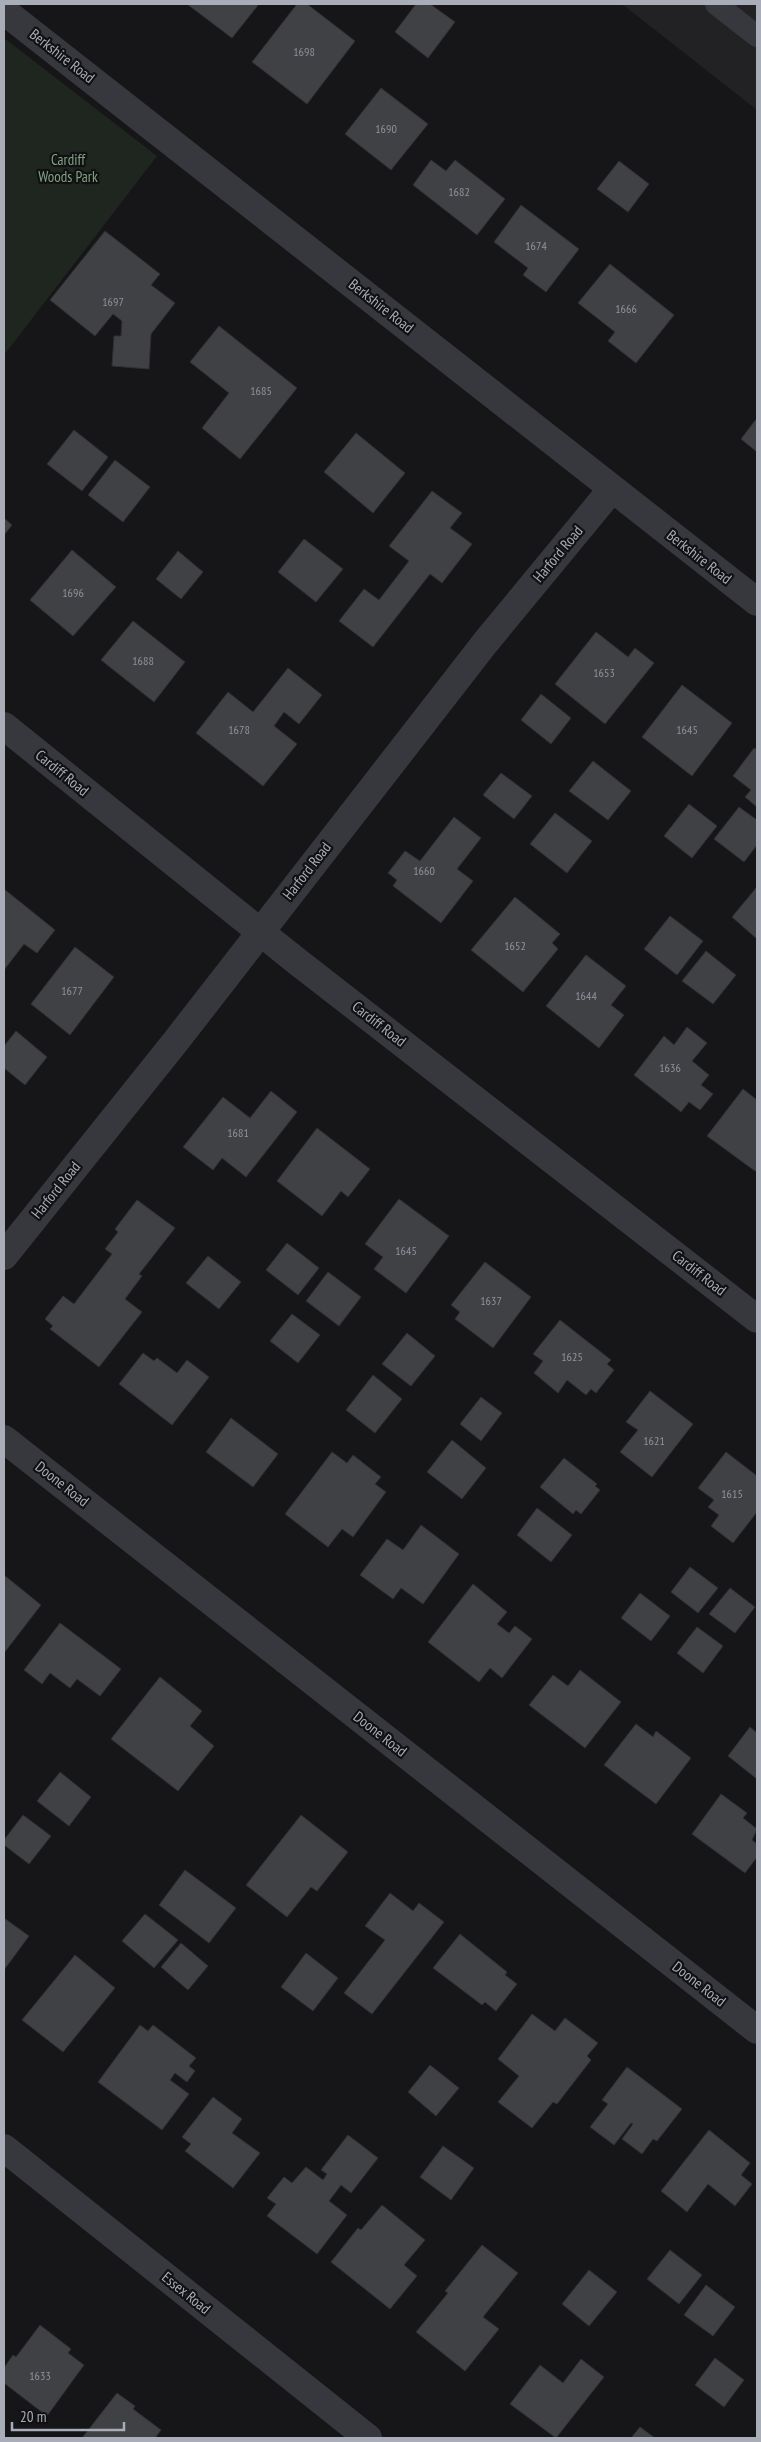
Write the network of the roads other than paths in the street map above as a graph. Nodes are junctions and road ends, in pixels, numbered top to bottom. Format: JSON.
{"nodes":[{"id":1,"x":716,"y":4,"type":"edge"},
{"id":2,"x":4,"y":11,"type":"edge"},
{"id":3,"x":757,"y":36,"type":"edge"},
{"id":4,"x":612,"y":489,"type":"junction"},
{"id":5,"x":757,"y":602,"type":"edge"},
{"id":6,"x":4,"y":726,"type":"edge"},
{"id":7,"x":260,"y":932,"type":"junction"},
{"id":8,"x":4,"y":1256,"type":"edge"},
{"id":9,"x":757,"y":1319,"type":"edge"},
{"id":10,"x":4,"y":1439,"type":"edge"},
{"id":11,"x":757,"y":2030,"type":"edge"},
{"id":12,"x":4,"y":2148,"type":"edge"},
{"id":13,"x":368,"y":2438,"type":"edge"}],
"edges":[{"from":1,"to":3,"type":"lane"},
{"from":2,"to":4,"type":"street","name":"Berkshire Road"},
{"from":4,"to":5,"type":"street","name":"Berkshire Road"},
{"from":4,"to":7,"type":"street","name":"Harford Road"},
{"from":6,"to":7,"type":"street","name":"Cardiff Road"},
{"from":7,"to":8,"type":"street","name":"Harford Road"},
{"from":7,"to":9,"type":"street","name":"Cardiff Road"},
{"from":10,"to":11,"type":"street","name":"Doone Road"},
{"from":12,"to":13,"type":"street","name":"Essex Road"}]}
